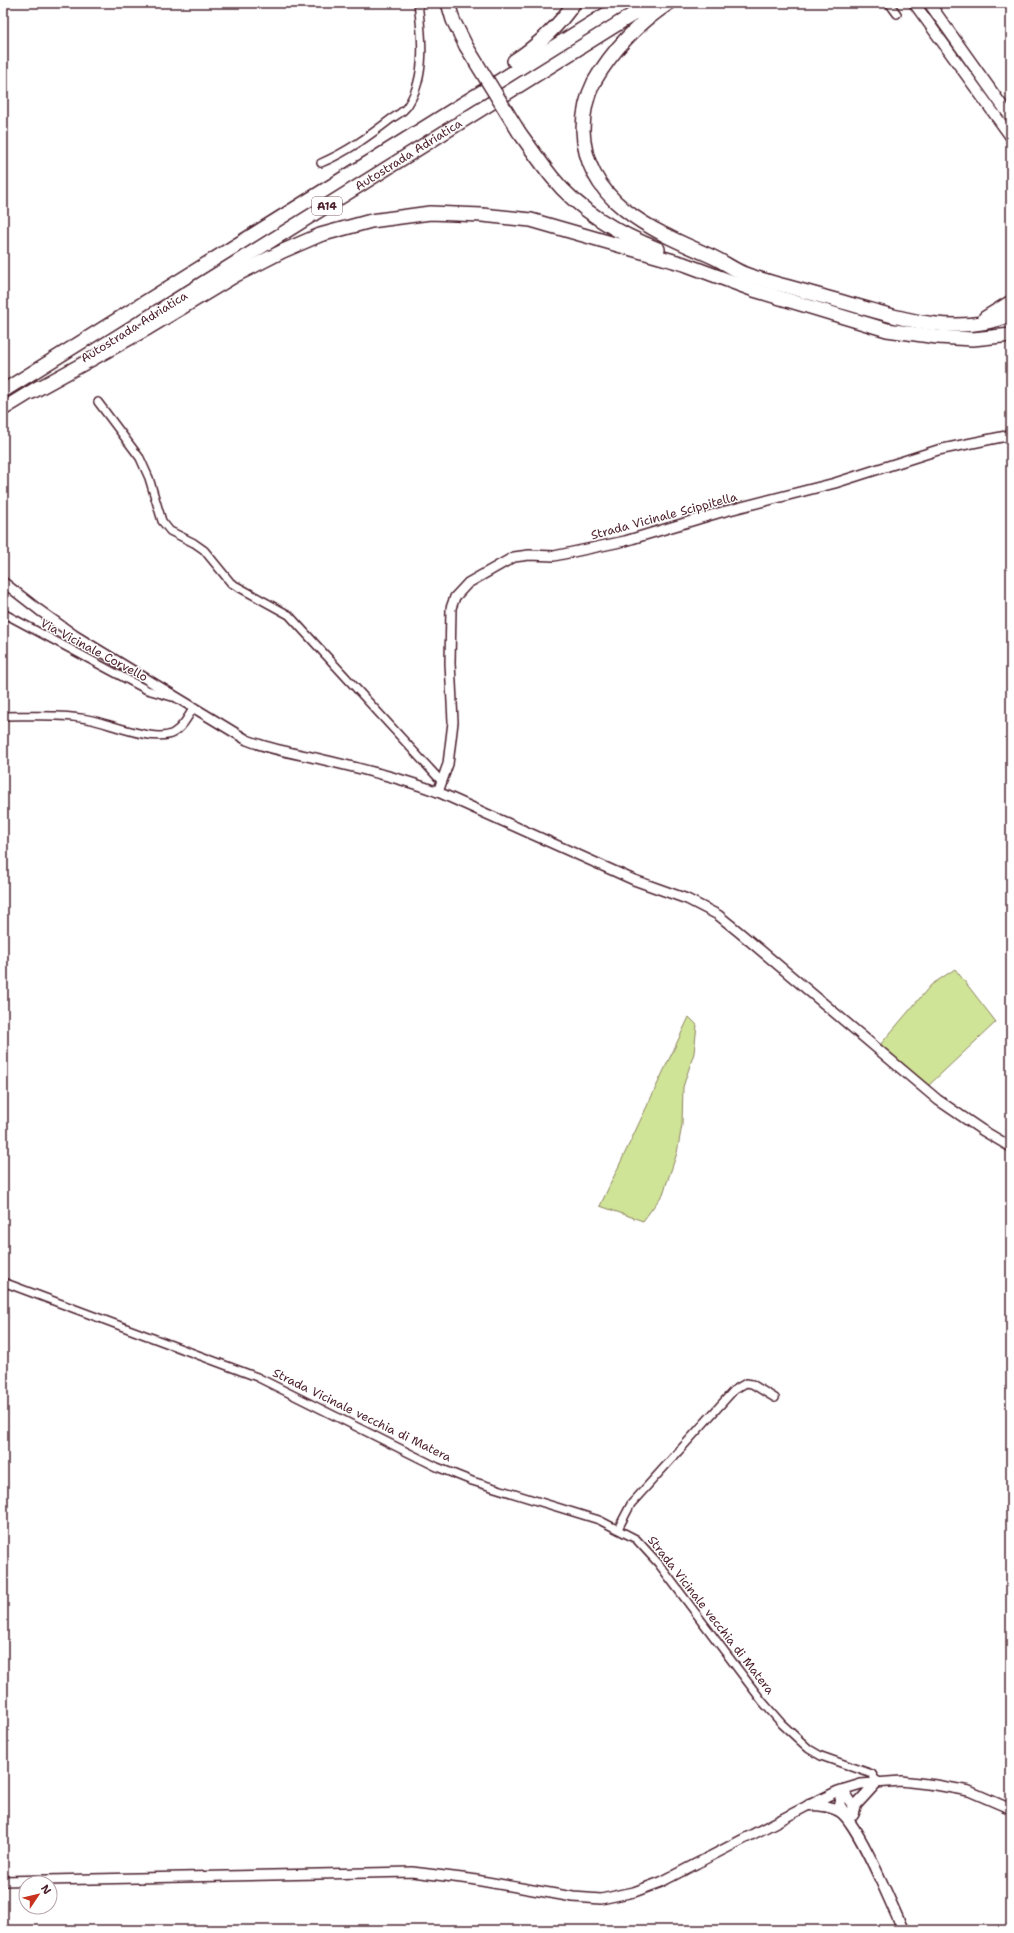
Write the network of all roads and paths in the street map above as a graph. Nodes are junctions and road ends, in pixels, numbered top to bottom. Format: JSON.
{"nodes":[{"id":1,"x":418,"y":3,"type":"edge"},
{"id":2,"x":448,"y":3,"type":"edge"},
{"id":3,"x":574,"y":3,"type":"edge"},
{"id":4,"x":624,"y":3,"type":"edge"},
{"id":5,"x":651,"y":3,"type":"edge"},
{"id":6,"x":669,"y":3,"type":"edge"},
{"id":7,"x":889,"y":3,"type":"edge"},
{"id":8,"x":914,"y":3,"type":"edge"},
{"id":9,"x":928,"y":3,"type":"edge"},
{"id":10,"x":897,"y":14,"type":"dead end"},
{"id":11,"x":1011,"y":118,"type":"edge"},
{"id":12,"x":1011,"y":137,"type":"edge"},
{"id":13,"x":381,"y":154,"type":"junction"},
{"id":14,"x":321,"y":163,"type":"dead end"},
{"id":15,"x":686,"y":260,"type":"junction"},
{"id":16,"x":746,"y":275,"type":"junction"},
{"id":17,"x":754,"y":290,"type":"junction"},
{"id":18,"x":1011,"y":302,"type":"edge"},
{"id":19,"x":1011,"y":315,"type":"edge"},
{"id":20,"x":970,"y":325,"type":"junction"},
{"id":21,"x":1009,"y":335,"type":"edge"},
{"id":22,"x":3,"y":391,"type":"edge"},
{"id":23,"x":32,"y":392,"type":"junction"},
{"id":24,"x":98,"y":402,"type":"dead end"},
{"id":25,"x":3,"y":409,"type":"edge"},
{"id":26,"x":1011,"y":435,"type":"edge"},
{"id":27,"x":3,"y":582,"type":"edge"},
{"id":28,"x":3,"y":612,"type":"edge"},
{"id":29,"x":178,"y":698,"type":"junction"},
{"id":30,"x":194,"y":707,"type":"junction"},
{"id":31,"x":3,"y":716,"type":"edge"},
{"id":32,"x":442,"y":782,"type":"junction"},
{"id":33,"x":438,"y":792,"type":"junction"},
{"id":34,"x":1011,"y":1148,"type":"edge"},
{"id":35,"x":3,"y":1282,"type":"edge"},
{"id":36,"x":775,"y":1398,"type":"dead end"},
{"id":37,"x":618,"y":1529,"type":"junction"},
{"id":38,"x":877,"y":1782,"type":"junction"},
{"id":39,"x":843,"y":1790,"type":"junction"},
{"id":40,"x":809,"y":1805,"type":"junction"},
{"id":41,"x":1011,"y":1809,"type":"edge"},
{"id":42,"x":851,"y":1817,"type":"junction"},
{"id":43,"x":3,"y":1881,"type":"edge"},
{"id":44,"x":903,"y":1930,"type":"edge"}],
"edges":[{"from":1,"to":14,"type":"street"},
{"from":2,"to":15,"type":"highway","bridge":true},
{"from":3,"to":13,"type":"highway"},
{"from":4,"to":13,"type":"highway","name":"Autostrada Adriatica","number":"A14"},
{"from":5,"to":23,"type":"highway","name":"Autostrada Adriatica","number":"A14"},
{"from":6,"to":16,"type":"highway"},
{"from":7,"to":10,"type":"street"},
{"from":8,"to":12,"type":"main road"},
{"from":9,"to":11,"type":"main road"},
{"from":13,"to":22,"type":"highway","name":"Autostrada Adriatica","number":"A14"},
{"from":15,"to":16,"type":"highway"},
{"from":15,"to":17,"type":"highway"},
{"from":16,"to":20,"type":"highway"},
{"from":17,"to":21,"type":"highway"},
{"from":17,"to":23,"type":"highway"},
{"from":18,"to":20,"type":"highway"},
{"from":19,"to":20,"type":"highway"},
{"from":23,"to":25,"type":"highway","name":"Autostrada Adriatica","number":"A14"},
{"from":24,"to":32,"type":"street"},
{"from":26,"to":32,"type":"street","name":"Strada Vicinale Scippitella"},
{"from":27,"to":29,"type":"street"},
{"from":28,"to":29,"type":"street","name":"Via Vicinale Corvello"},
{"from":29,"to":30,"type":"street"},
{"from":30,"to":31,"type":"street"},
{"from":30,"to":33,"type":"street"},
{"from":32,"to":33,"type":"street","name":"Strada Vicinale Scippitella"},
{"from":33,"to":34,"type":"street"},
{"from":35,"to":37,"type":"street","name":"Strada Vicinale vecchia di Matera"},
{"from":36,"to":37,"type":"street"},
{"from":37,"to":38,"type":"street","name":"Strada Vicinale vecchia di Matera"},
{"from":38,"to":39,"type":"street"},
{"from":38,"to":41,"type":"street"},
{"from":38,"to":42,"type":"main road"},
{"from":39,"to":40,"type":"street"},
{"from":39,"to":42,"type":"main road"},
{"from":40,"to":42,"type":"main road"},
{"from":40,"to":43,"type":"street"},
{"from":42,"to":44,"type":"main road"}]}
